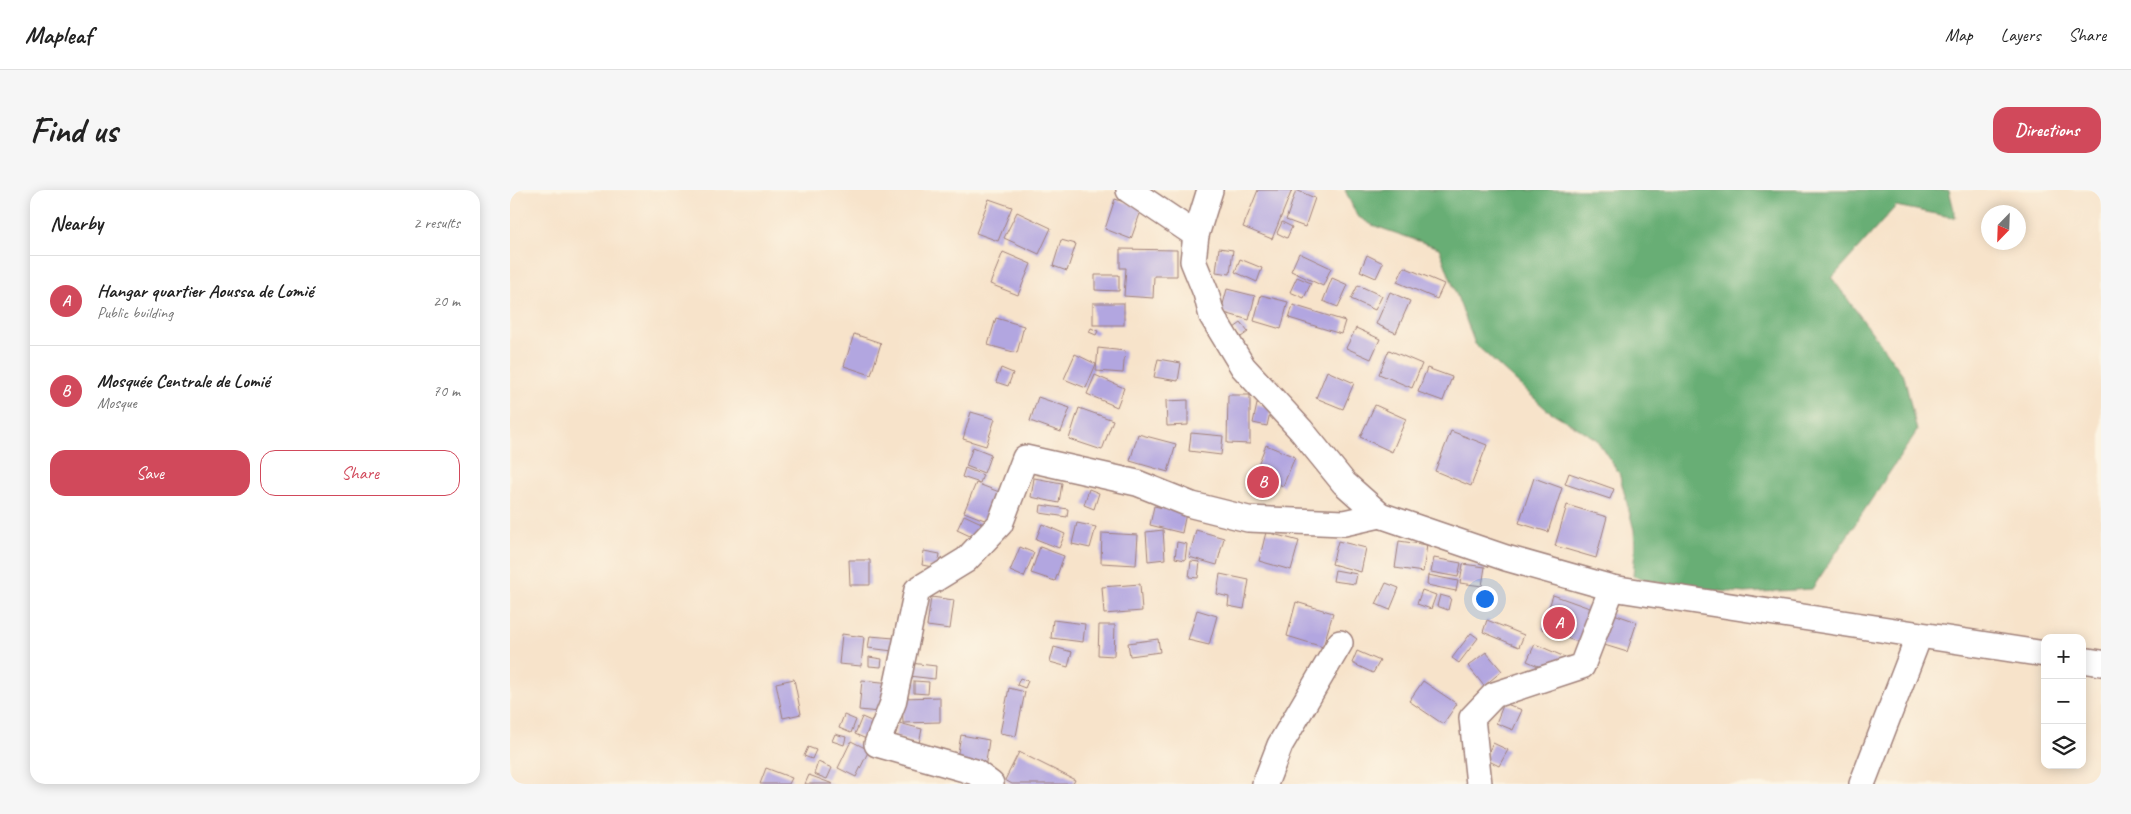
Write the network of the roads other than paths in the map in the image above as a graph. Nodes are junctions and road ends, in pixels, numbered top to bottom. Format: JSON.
{"nodes":[{"id":1,"x":1129,"y":190,"type":"edge"},
{"id":2,"x":1210,"y":190,"type":"edge"},
{"id":3,"x":1196,"y":235,"type":"junction"},
{"id":4,"x":1380,"y":515,"type":"junction"},
{"id":5,"x":1612,"y":588,"type":"junction"},
{"id":6,"x":1919,"y":636,"type":"junction"},
{"id":7,"x":1340,"y":643,"type":"dead end"},
{"id":8,"x":2041,"y":653,"type":"edge"},
{"id":9,"x":2086,"y":661,"type":"edge"},
{"id":10,"x":2101,"y":663,"type":"edge"},
{"id":11,"x":991,"y":784,"type":"edge"},
{"id":12,"x":1265,"y":784,"type":"edge"},
{"id":13,"x":1479,"y":784,"type":"edge"},
{"id":14,"x":1862,"y":784,"type":"edge"}],
"edges":[{"from":1,"to":3,"type":"street"},
{"from":2,"to":3,"type":"street"},
{"from":3,"to":4,"type":"street"},
{"from":4,"to":5,"type":"street"},
{"from":4,"to":11,"type":"street"},
{"from":5,"to":6,"type":"street"},
{"from":5,"to":13,"type":"street"},
{"from":6,"to":8,"type":"street"},
{"from":6,"to":14,"type":"street"},
{"from":7,"to":12,"type":"street"},
{"from":9,"to":10,"type":"street"}]}
